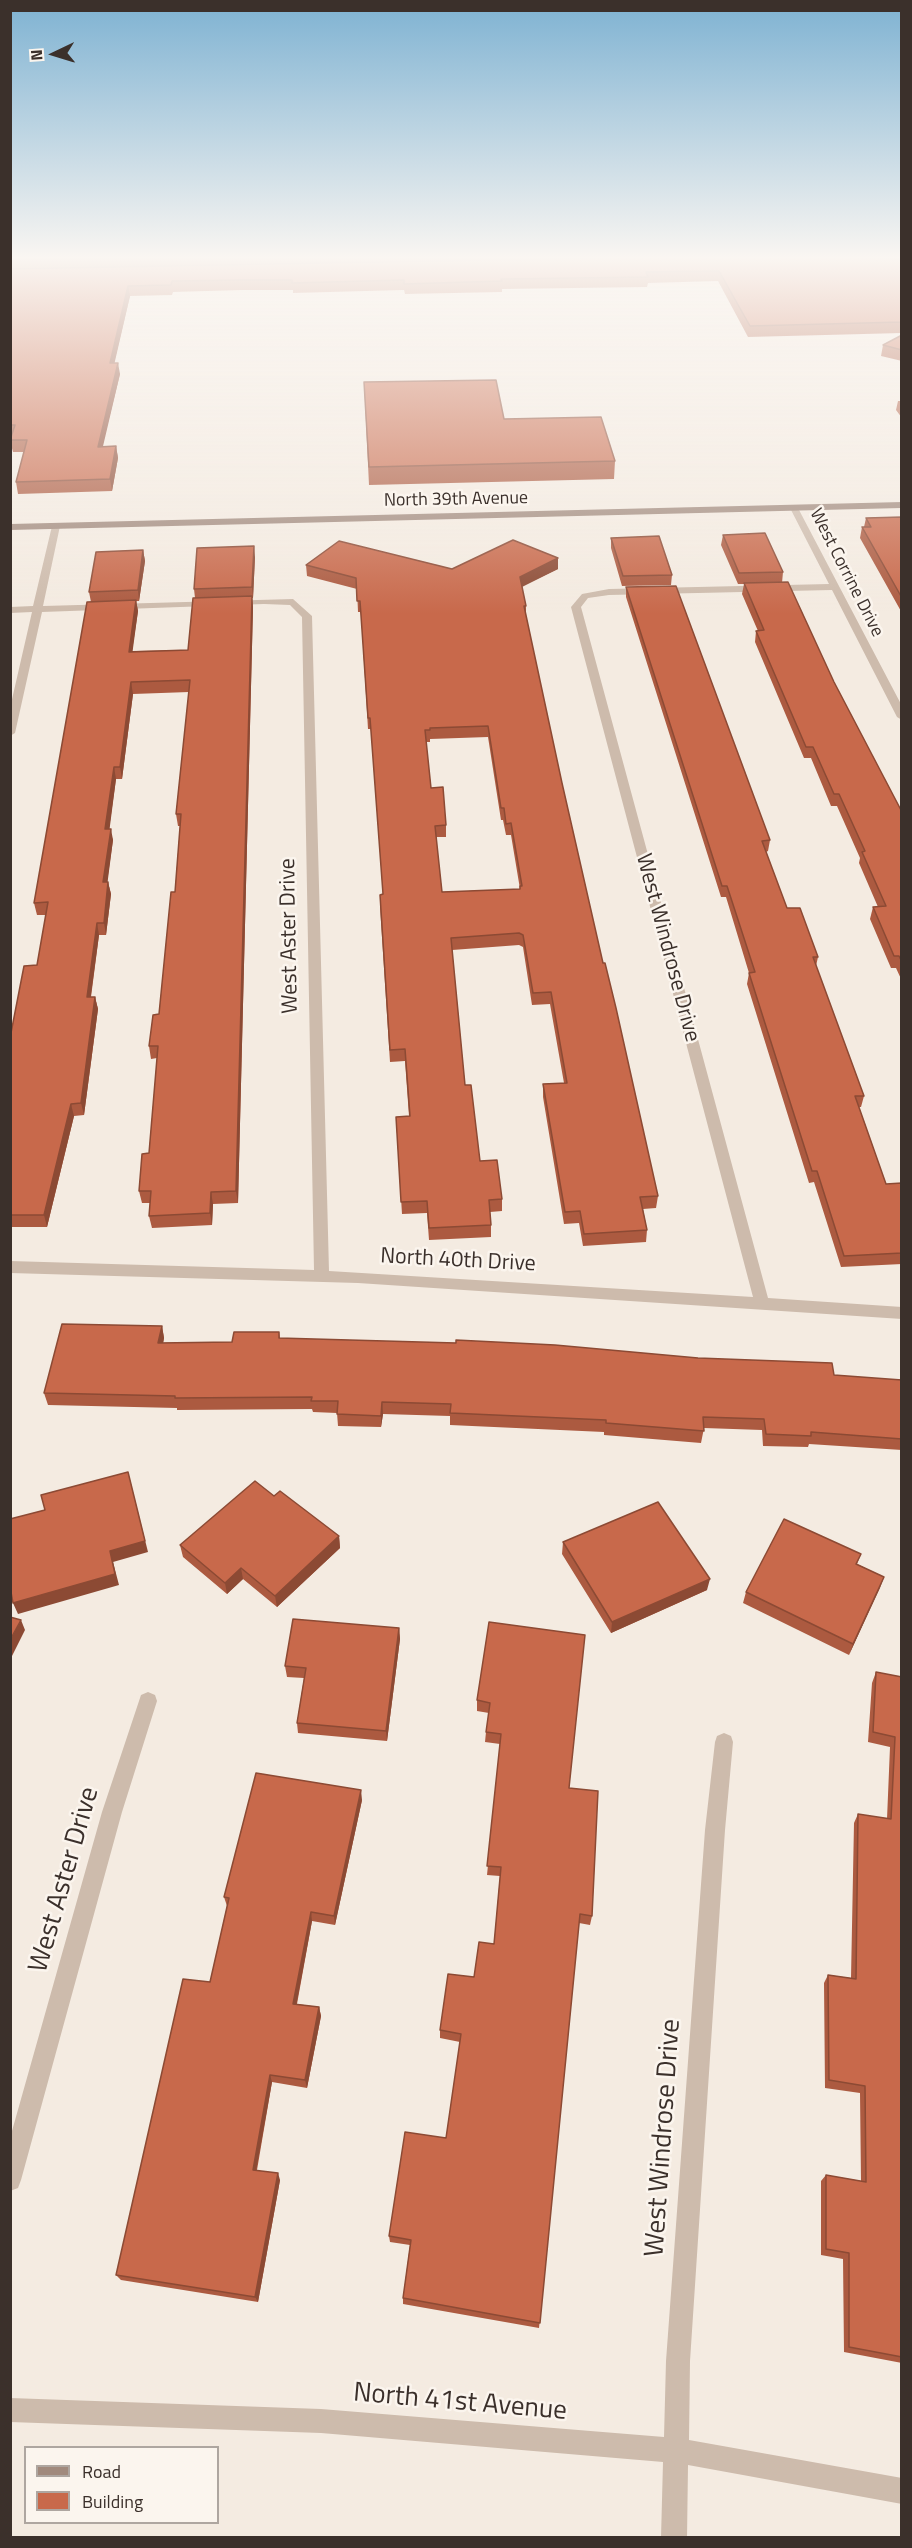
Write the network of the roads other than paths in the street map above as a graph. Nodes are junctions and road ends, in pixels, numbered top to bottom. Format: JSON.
{"nodes":[{"id":1,"x":902,"y":506,"type":"edge"},
{"id":2,"x":794,"y":508,"type":"junction"},
{"id":3,"x":56,"y":526,"type":"junction"},
{"id":4,"x":10,"y":527,"type":"edge"},
{"id":5,"x":835,"y":587,"type":"junction"},
{"id":6,"x":38,"y":609,"type":"junction"},
{"id":7,"x":10,"y":610,"type":"edge"},
{"id":8,"x":902,"y":717,"type":"edge"},
{"id":9,"x":10,"y":733,"type":"edge"},
{"id":10,"x":10,"y":1267,"type":"edge"},
{"id":11,"x":322,"y":1275,"type":"junction"},
{"id":12,"x":762,"y":1303,"type":"junction"},
{"id":13,"x":902,"y":1313,"type":"edge"},
{"id":14,"x":148,"y":1701,"type":"dead end"},
{"id":15,"x":724,"y":1742,"type":"dead end"},
{"id":16,"x":10,"y":2180,"type":"edge"},
{"id":17,"x":10,"y":2410,"type":"edge"},
{"id":18,"x":677,"y":2451,"type":"junction"},
{"id":19,"x":902,"y":2491,"type":"edge"},
{"id":20,"x":674,"y":2538,"type":"edge"}],
"edges":[{"from":1,"to":2,"type":"street","name":"North 39th Avenue"},
{"from":2,"to":3,"type":"street","name":"North 39th Avenue"},
{"from":2,"to":5,"type":"street","name":"West Corrine Drive"},
{"from":3,"to":4,"type":"street","name":"North 39th Avenue"},
{"from":3,"to":6,"type":"street"},
{"from":5,"to":8,"type":"street","name":"West Corrine Drive"},
{"from":5,"to":12,"type":"street","name":"West Windrose Drive"},
{"from":6,"to":7,"type":"street"},
{"from":6,"to":9,"type":"street"},
{"from":6,"to":11,"type":"street","name":"West Aster Drive"},
{"from":10,"to":11,"type":"street","name":"North 40th Drive"},
{"from":11,"to":12,"type":"street","name":"North 40th Drive"},
{"from":12,"to":13,"type":"street","name":"North 40th Drive"},
{"from":14,"to":16,"type":"street","name":"West Aster Drive"},
{"from":15,"to":18,"type":"street","name":"West Windrose Drive"},
{"from":17,"to":18,"type":"street","name":"North 41st Avenue"},
{"from":18,"to":19,"type":"street","name":"North 41st Avenue"},
{"from":18,"to":20,"type":"street","name":"West Windrose Drive"}]}
